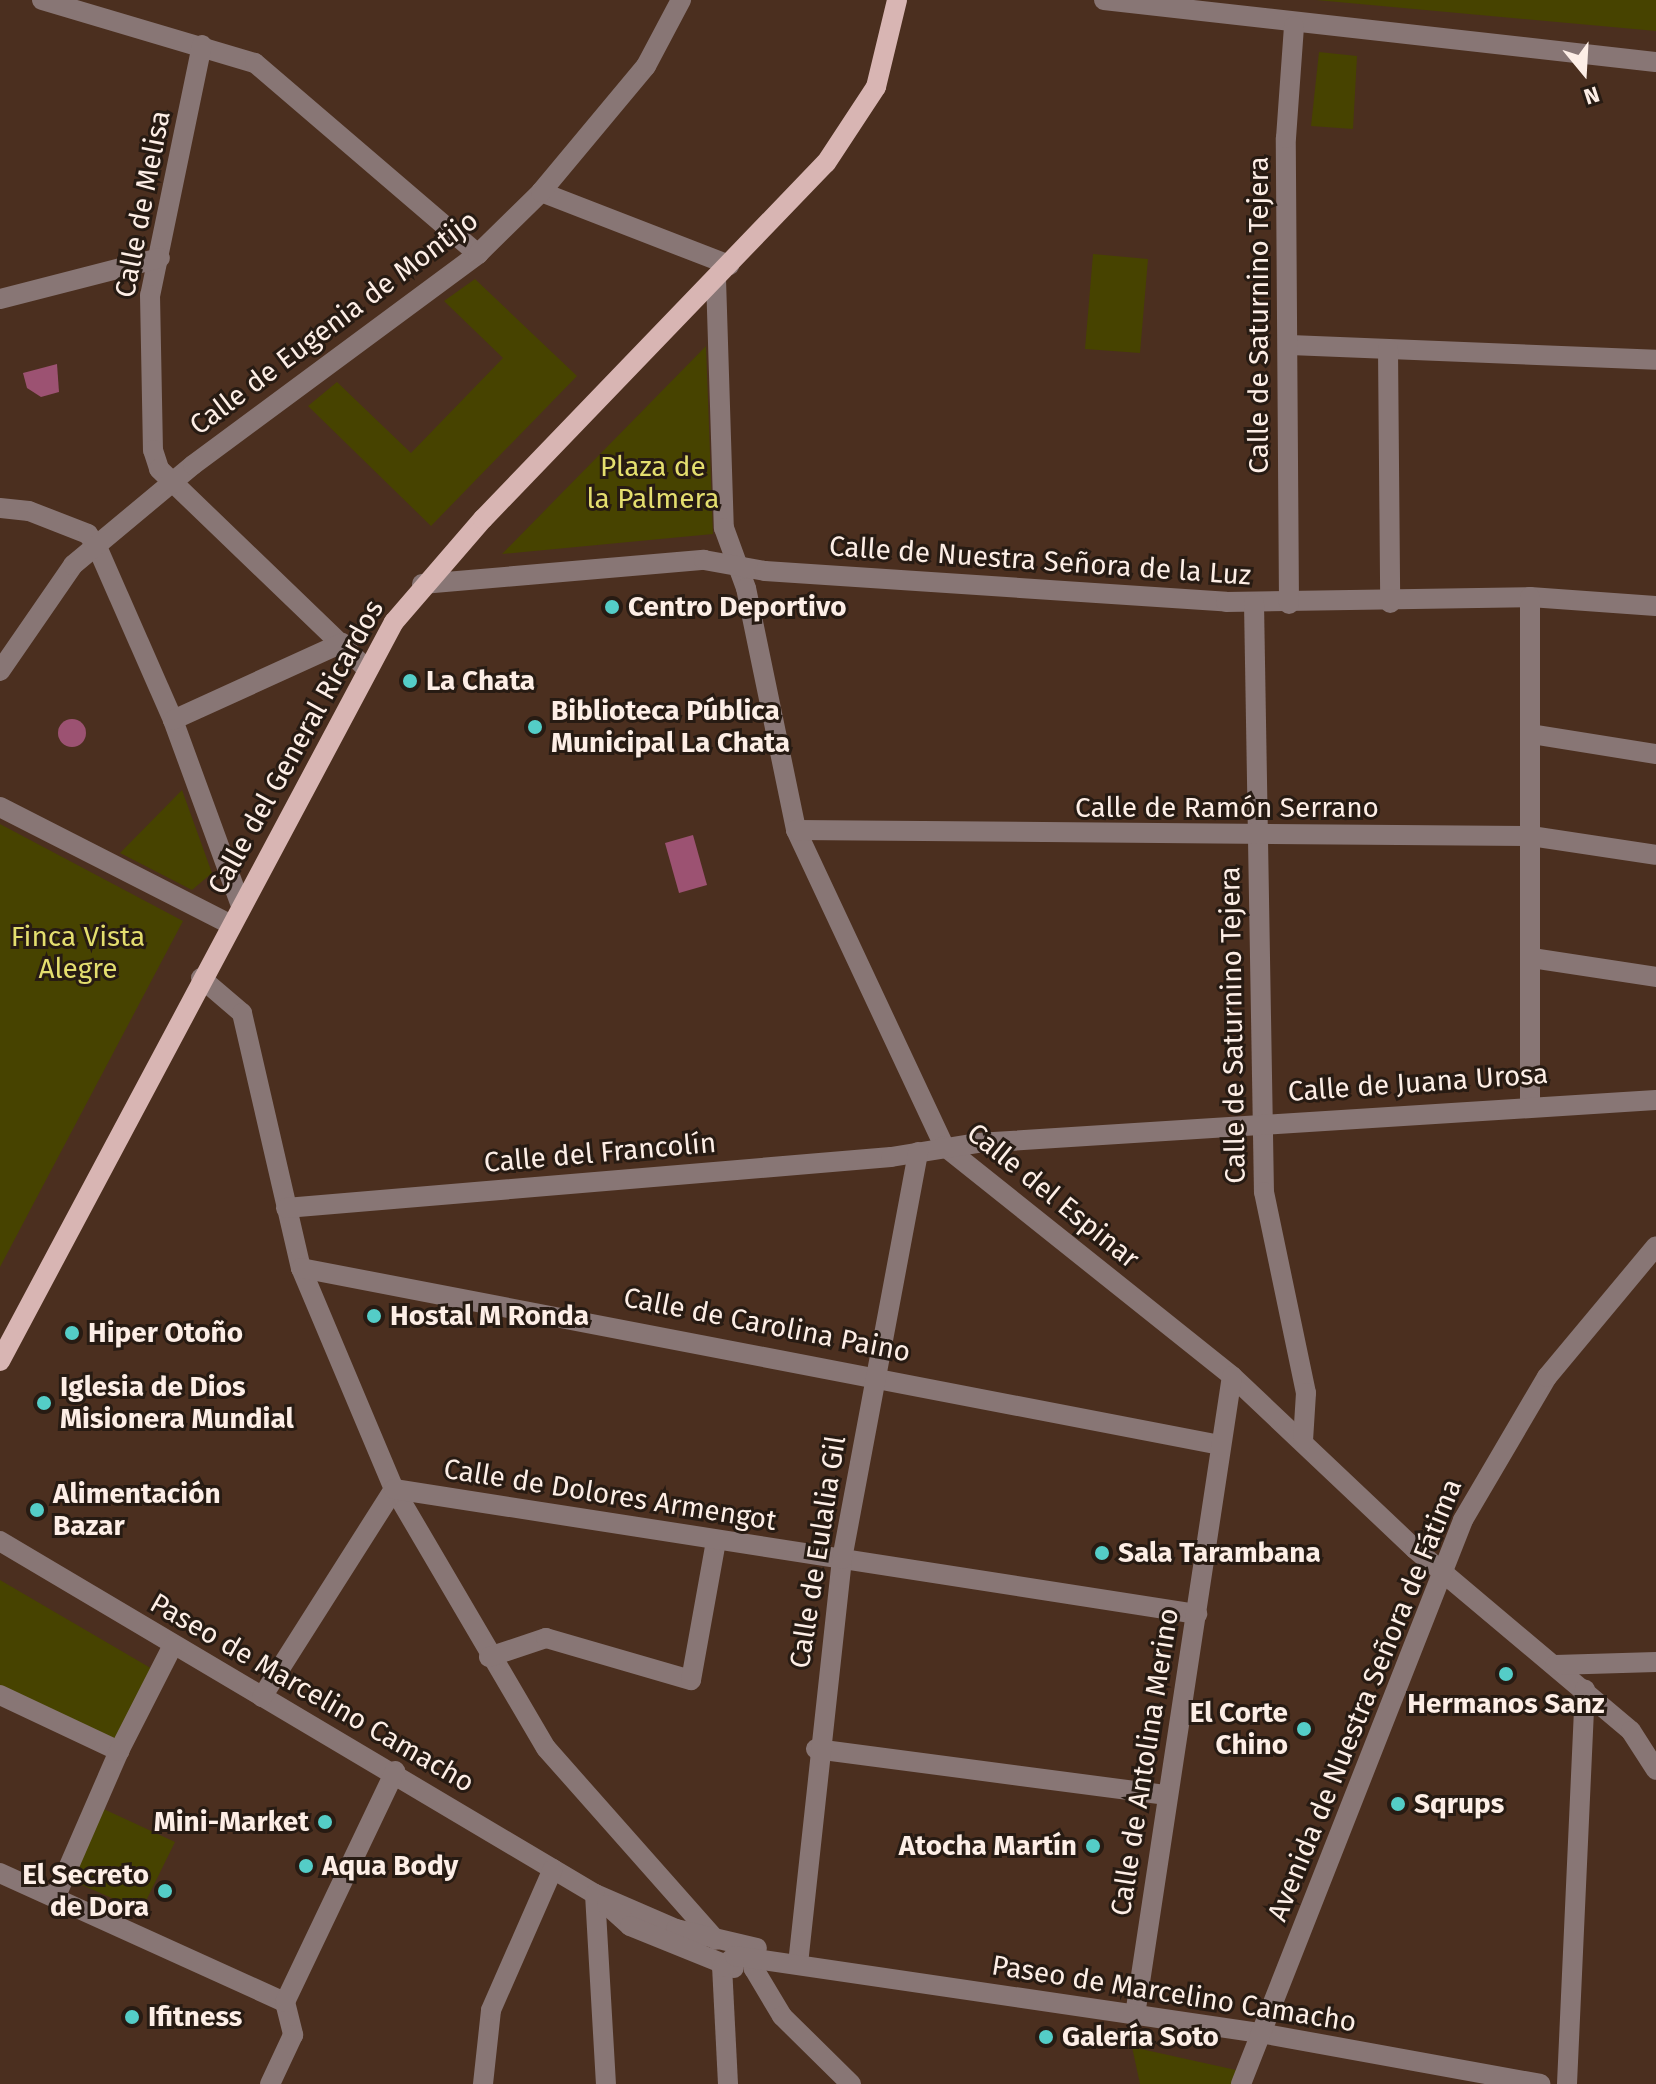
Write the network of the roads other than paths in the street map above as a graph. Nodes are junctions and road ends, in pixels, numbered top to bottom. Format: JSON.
{"nodes":[{"id":1,"x":42,"y":0,"type":"edge"},
{"id":2,"x":681,"y":0,"type":"edge"},
{"id":3,"x":897,"y":0,"type":"edge"},
{"id":4,"x":1104,"y":0,"type":"edge"},
{"id":5,"x":1218,"y":9,"type":"edge"},
{"id":6,"x":1294,"y":26,"type":"junction"},
{"id":7,"x":202,"y":45,"type":"junction"},
{"id":8,"x":1656,"y":62,"type":"edge"},
{"id":9,"x":541,"y":192,"type":"junction"},
{"id":10,"x":478,"y":254,"type":"junction"},
{"id":11,"x":160,"y":258,"type":"junction"},
{"id":12,"x":723,"y":272,"type":"junction"},
{"id":13,"x":0,"y":299,"type":"edge"},
{"id":14,"x":1290,"y":345,"type":"junction"},
{"id":15,"x":1388,"y":349,"type":"junction"},
{"id":16,"x":1656,"y":360,"type":"edge"},
{"id":17,"x":173,"y":481,"type":"junction"},
{"id":18,"x":0,"y":508,"type":"edge"},
{"id":19,"x":98,"y":549,"type":"junction"},
{"id":20,"x":734,"y":562,"type":"junction"},
{"id":21,"x":422,"y":584,"type":"junction"},
{"id":22,"x":1530,"y":597,"type":"junction"},
{"id":23,"x":1254,"y":603,"type":"junction"},
{"id":24,"x":1390,"y":603,"type":"junction"},
{"id":25,"x":1289,"y":604,"type":"junction"},
{"id":26,"x":1656,"y":606,"type":"edge"},
{"id":27,"x":342,"y":643,"type":"junction"},
{"id":28,"x":367,"y":669,"type":"junction"},
{"id":29,"x":0,"y":671,"type":"edge"},
{"id":30,"x":173,"y":720,"type":"junction"},
{"id":31,"x":1531,"y":734,"type":"junction"},
{"id":32,"x":1656,"y":754,"type":"edge"},
{"id":33,"x":0,"y":807,"type":"edge"},
{"id":34,"x":796,"y":830,"type":"junction"},
{"id":35,"x":1531,"y":836,"type":"junction"},
{"id":36,"x":1257,"y":839,"type":"junction"},
{"id":37,"x":1656,"y":855,"type":"edge"},
{"id":38,"x":240,"y":903,"type":"junction"},
{"id":39,"x":230,"y":924,"type":"junction"},
{"id":40,"x":1532,"y":958,"type":"junction"},
{"id":41,"x":1656,"y":977,"type":"edge"},
{"id":42,"x":201,"y":978,"type":"junction"},
{"id":43,"x":1656,"y":1100,"type":"edge"},
{"id":44,"x":1530,"y":1102,"type":"junction"},
{"id":45,"x":1260,"y":1121,"type":"junction"},
{"id":46,"x":944,"y":1146,"type":"junction"},
{"id":47,"x":918,"y":1152,"type":"junction"},
{"id":48,"x":286,"y":1208,"type":"junction"},
{"id":49,"x":1656,"y":1246,"type":"edge"},
{"id":50,"x":301,"y":1268,"type":"junction"},
{"id":51,"x":0,"y":1361,"type":"edge"},
{"id":52,"x":877,"y":1374,"type":"junction"},
{"id":53,"x":1232,"y":1376,"type":"junction"},
{"id":54,"x":1303,"y":1441,"type":"junction"},
{"id":55,"x":1220,"y":1445,"type":"junction"},
{"id":56,"x":394,"y":1489,"type":"junction"},
{"id":57,"x":0,"y":1541,"type":"edge"},
{"id":58,"x":716,"y":1541,"type":"junction"},
{"id":59,"x":842,"y":1559,"type":"junction"},
{"id":60,"x":1441,"y":1571,"type":"junction"},
{"id":61,"x":1197,"y":1614,"type":"junction"},
{"id":62,"x":173,"y":1645,"type":"junction"},
{"id":63,"x":489,"y":1657,"type":"junction"},
{"id":64,"x":1656,"y":1662,"type":"edge"},
{"id":65,"x":1555,"y":1665,"type":"junction"},
{"id":66,"x":1585,"y":1689,"type":"junction"},
{"id":67,"x":0,"y":1695,"type":"edge"},
{"id":68,"x":262,"y":1697,"type":"junction"},
{"id":69,"x":816,"y":1749,"type":"junction"},
{"id":70,"x":119,"y":1751,"type":"junction"},
{"id":71,"x":1656,"y":1770,"type":"edge"},
{"id":72,"x":395,"y":1771,"type":"junction"},
{"id":73,"x":1165,"y":1795,"type":"junction"},
{"id":74,"x":553,"y":1869,"type":"junction"},
{"id":75,"x":0,"y":1873,"type":"edge"},
{"id":76,"x":595,"y":1894,"type":"junction"},
{"id":77,"x":55,"y":1898,"type":"junction"},
{"id":78,"x":716,"y":1940,"type":"junction"},
{"id":79,"x":756,"y":1964,"type":"junction"},
{"id":80,"x":798,"y":1964,"type":"junction"},
{"id":81,"x":722,"y":1967,"type":"junction"},
{"id":82,"x":285,"y":2002,"type":"junction"},
{"id":83,"x":1135,"y":2015,"type":"junction"},
{"id":84,"x":1260,"y":2033,"type":"junction"},
{"id":85,"x":270,"y":2084,"type":"edge"},
{"id":86,"x":483,"y":2084,"type":"edge"},
{"id":87,"x":606,"y":2084,"type":"edge"},
{"id":88,"x":728,"y":2084,"type":"edge"},
{"id":89,"x":851,"y":2084,"type":"edge"},
{"id":90,"x":1241,"y":2084,"type":"edge"},
{"id":91,"x":1540,"y":2084,"type":"edge"},
{"id":92,"x":1567,"y":2084,"type":"edge"}],
"edges":[{"from":1,"to":7,"type":"street"},
{"from":2,"to":9,"type":"street","name":"Calle de Eugenia de Montijo"},
{"from":3,"to":12,"type":"main road","name":"Calle del General Ricardos"},
{"from":4,"to":5,"type":"street"},
{"from":5,"to":6,"type":"street"},
{"from":6,"to":8,"type":"street"},
{"from":6,"to":14,"type":"street","name":"Calle de Saturnino Tejera"},
{"from":7,"to":10,"type":"street"},
{"from":7,"to":11,"type":"street","name":"Calle de Melisa"},
{"from":9,"to":10,"type":"street","name":"Calle de Eugenia de Montijo"},
{"from":9,"to":12,"type":"street"},
{"from":10,"to":17,"type":"street","name":"Calle de Eugenia de Montijo"},
{"from":11,"to":13,"type":"street"},
{"from":11,"to":17,"type":"street","name":"Calle de Melisa"},
{"from":12,"to":20,"type":"street","name":"Calle del Espinar"},
{"from":12,"to":21,"type":"main road","name":"Calle del General Ricardos"},
{"from":14,"to":15,"type":"street"},
{"from":14,"to":25,"type":"street","name":"Calle de Saturnino Tejera"},
{"from":15,"to":16,"type":"street"},
{"from":15,"to":24,"type":"street"},
{"from":17,"to":19,"type":"street","name":"Calle de Eugenia de Montijo"},
{"from":17,"to":27,"type":"street","name":"Calle de Melisa"},
{"from":18,"to":19,"type":"street"},
{"from":19,"to":29,"type":"street","name":"Calle de Eugenia de Montijo"},
{"from":19,"to":30,"type":"street"},
{"from":20,"to":21,"type":"street","name":"Calle de Nuestra Señora de la Luz"},
{"from":20,"to":23,"type":"street","name":"Calle de Nuestra Señora de la Luz"},
{"from":20,"to":34,"type":"street","name":"Calle del Espinar"},
{"from":21,"to":28,"type":"main road","name":"Calle del General Ricardos"},
{"from":22,"to":24,"type":"street","name":"Calle de Nuestra Señora de la Luz"},
{"from":22,"to":26,"type":"street","name":"Calle de Nuestra Señora de la Luz"},
{"from":22,"to":31,"type":"street"},
{"from":23,"to":25,"type":"street","name":"Calle de Nuestra Señora de la Luz"},
{"from":23,"to":36,"type":"street","name":"Calle de Saturnino Tejera"},
{"from":24,"to":25,"type":"street","name":"Calle de Nuestra Señora de la Luz"},
{"from":27,"to":28,"type":"street","name":"Calle de Melisa"},
{"from":27,"to":30,"type":"street"},
{"from":28,"to":38,"type":"main road","name":"Calle del General Ricardos"},
{"from":30,"to":38,"type":"street"},
{"from":31,"to":32,"type":"street"},
{"from":31,"to":35,"type":"street"},
{"from":33,"to":39,"type":"street"},
{"from":34,"to":36,"type":"street","name":"Calle de Ramón Serrano"},
{"from":34,"to":46,"type":"street","name":"Calle del Espinar"},
{"from":35,"to":36,"type":"street","name":"Calle de Ramón Serrano"},
{"from":35,"to":37,"type":"street","name":"Calle de Ramón Serrano"},
{"from":35,"to":40,"type":"street"},
{"from":36,"to":45,"type":"street","name":"Calle de Saturnino Tejera"},
{"from":38,"to":39,"type":"main road","name":"Calle del General Ricardos"},
{"from":39,"to":42,"type":"main road","name":"Calle del General Ricardos"},
{"from":40,"to":41,"type":"street"},
{"from":40,"to":44,"type":"street"},
{"from":42,"to":48,"type":"street"},
{"from":42,"to":51,"type":"main road","name":"Calle del General Ricardos"},
{"from":43,"to":44,"type":"street","name":"Calle de Juana Urosa"},
{"from":44,"to":45,"type":"street","name":"Calle de Juana Urosa"},
{"from":45,"to":46,"type":"street","name":"Calle de Juana Urosa"},
{"from":45,"to":54,"type":"street","name":"Calle de Saturnino Tejera"},
{"from":46,"to":47,"type":"street","name":"Calle de Juana Urosa"},
{"from":46,"to":53,"type":"street","name":"Calle del Espinar"},
{"from":47,"to":48,"type":"street","name":"Calle del Francolín"},
{"from":47,"to":52,"type":"street","name":"Calle de Eulalia Gil"},
{"from":48,"to":50,"type":"street"},
{"from":49,"to":60,"type":"street","name":"Avenida de Nuestra Señora de Fátima"},
{"from":50,"to":52,"type":"street","name":"Calle de Carolina Paino"},
{"from":50,"to":56,"type":"street"},
{"from":52,"to":55,"type":"street","name":"Calle de Carolina Paino"},
{"from":52,"to":59,"type":"street","name":"Calle de Eulalia Gil"},
{"from":53,"to":54,"type":"street","name":"Calle del Espinar"},
{"from":53,"to":55,"type":"street","name":"Calle de Antolina Merino"},
{"from":54,"to":60,"type":"street","name":"Calle del Espinar"},
{"from":55,"to":61,"type":"street","name":"Calle de Antolina Merino"},
{"from":56,"to":58,"type":"street","name":"Calle de Dolores Armengot"},
{"from":56,"to":63,"type":"street"},
{"from":56,"to":68,"type":"street"},
{"from":57,"to":62,"type":"street","name":"Paseo de Marcelino Camacho"},
{"from":58,"to":59,"type":"street","name":"Calle de Dolores Armengot"},
{"from":58,"to":63,"type":"street"},
{"from":59,"to":61,"type":"street","name":"Calle de Dolores Armengot"},
{"from":59,"to":69,"type":"street","name":"Calle de Eulalia Gil"},
{"from":60,"to":65,"type":"street","name":"Calle del Espinar"},
{"from":60,"to":84,"type":"street","name":"Avenida de Nuestra Señora de Fátima"},
{"from":61,"to":73,"type":"street","name":"Calle de Antolina Merino"},
{"from":62,"to":68,"type":"street","name":"Paseo de Marcelino Camacho"},
{"from":62,"to":70,"type":"street"},
{"from":63,"to":78,"type":"street"},
{"from":64,"to":65,"type":"street"},
{"from":65,"to":66,"type":"street","name":"Calle del Espinar"},
{"from":66,"to":71,"type":"street","name":"Calle del Espinar"},
{"from":66,"to":92,"type":"street"},
{"from":67,"to":70,"type":"street"},
{"from":68,"to":72,"type":"street","name":"Paseo de Marcelino Camacho"},
{"from":69,"to":73,"type":"street"},
{"from":69,"to":80,"type":"street","name":"Calle de Eulalia Gil"},
{"from":70,"to":77,"type":"street"},
{"from":72,"to":74,"type":"street","name":"Paseo de Marcelino Camacho"},
{"from":72,"to":82,"type":"street"},
{"from":73,"to":83,"type":"street","name":"Calle de Antolina Merino"},
{"from":74,"to":76,"type":"street","name":"Paseo de Marcelino Camacho"},
{"from":74,"to":86,"type":"street"},
{"from":75,"to":77,"type":"street"},
{"from":76,"to":78,"type":"street","name":"Paseo de Marcelino Camacho"},
{"from":76,"to":81,"type":"street","name":"Paseo de Marcelino Camacho"},
{"from":76,"to":87,"type":"street"},
{"from":77,"to":82,"type":"street"},
{"from":78,"to":80,"type":"street","name":"Paseo de Marcelino Camacho"},
{"from":79,"to":80,"type":"street","name":"Paseo de Marcelino Camacho"},
{"from":79,"to":81,"type":"street","name":"Paseo de Marcelino Camacho"},
{"from":79,"to":89,"type":"street"},
{"from":80,"to":83,"type":"street","name":"Paseo de Marcelino Camacho"},
{"from":81,"to":88,"type":"street"},
{"from":82,"to":85,"type":"street"},
{"from":83,"to":84,"type":"street","name":"Paseo de Marcelino Camacho"},
{"from":84,"to":90,"type":"street","name":"Avenida de Nuestra Señora de Fátima"},
{"from":84,"to":91,"type":"street","name":"Paseo de Marcelino Camacho"}]}
